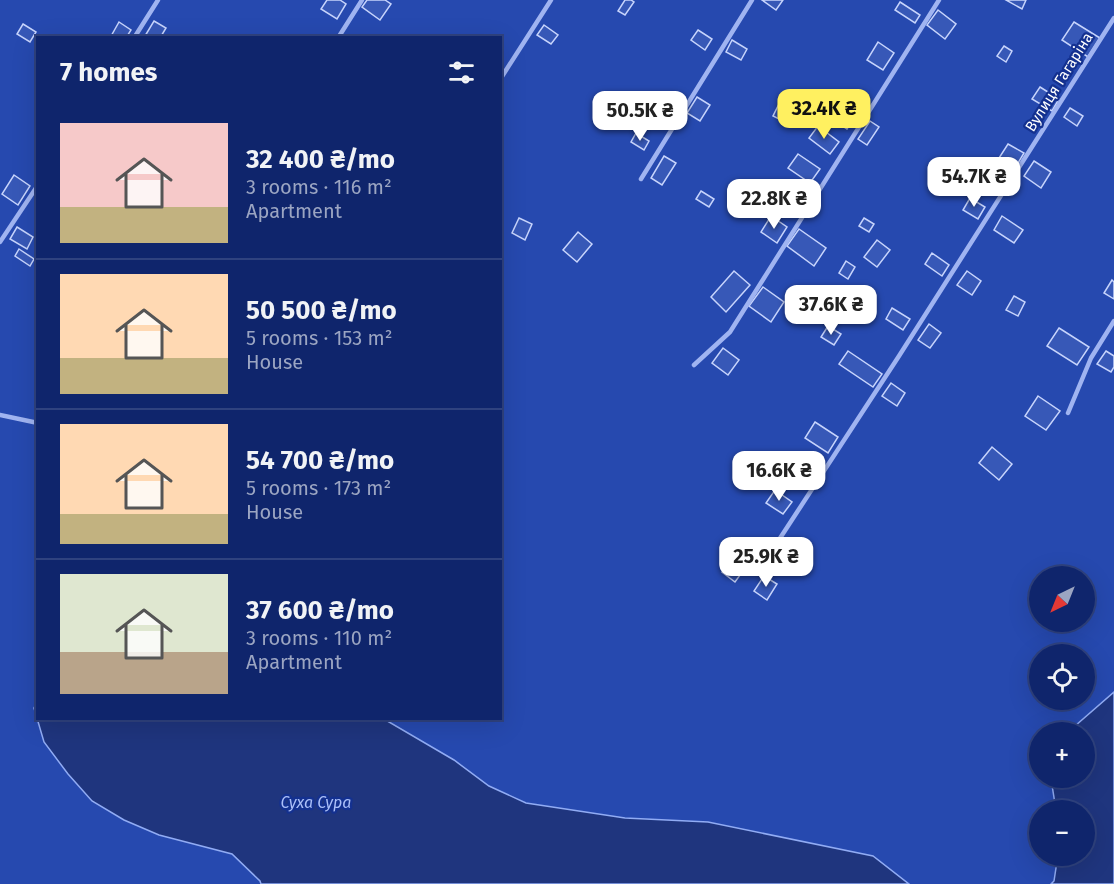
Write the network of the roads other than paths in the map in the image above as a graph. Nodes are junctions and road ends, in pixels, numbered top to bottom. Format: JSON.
{"nodes":[{"id":1,"x":158,"y":0,"type":"edge"},
{"id":2,"x":362,"y":0,"type":"edge"},
{"id":3,"x":551,"y":0,"type":"edge"},
{"id":4,"x":752,"y":0,"type":"edge"},
{"id":5,"x":939,"y":0,"type":"edge"},
{"id":6,"x":1114,"y":18,"type":"edge"},
{"id":7,"x":135,"y":36,"type":"edge"},
{"id":8,"x":339,"y":36,"type":"edge"},
{"id":9,"x":502,"y":76,"type":"edge"},
{"id":10,"x":641,"y":178,"type":"dead end"},
{"id":11,"x":36,"y":188,"type":"edge"},
{"id":12,"x":0,"y":242,"type":"edge"},
{"id":13,"x":1114,"y":321,"type":"edge"},
{"id":14,"x":694,"y":365,"type":"dead end"},
{"id":15,"x":1068,"y":413,"type":"dead end"},
{"id":16,"x":0,"y":415,"type":"edge"},
{"id":17,"x":36,"y":423,"type":"edge"},
{"id":18,"x":771,"y":552,"type":"dead end"}],
"edges":[{"from":1,"to":7,"type":"lane"},
{"from":2,"to":8,"type":"lane"},
{"from":3,"to":9,"type":"lane"},
{"from":4,"to":10,"type":"lane"},
{"from":5,"to":14,"type":"lane"},
{"from":6,"to":18,"type":"lane","name":"Вулиця Гагаріна"},
{"from":11,"to":12,"type":"lane"},
{"from":13,"to":15,"type":"lane"},
{"from":16,"to":17,"type":"lane"}]}
